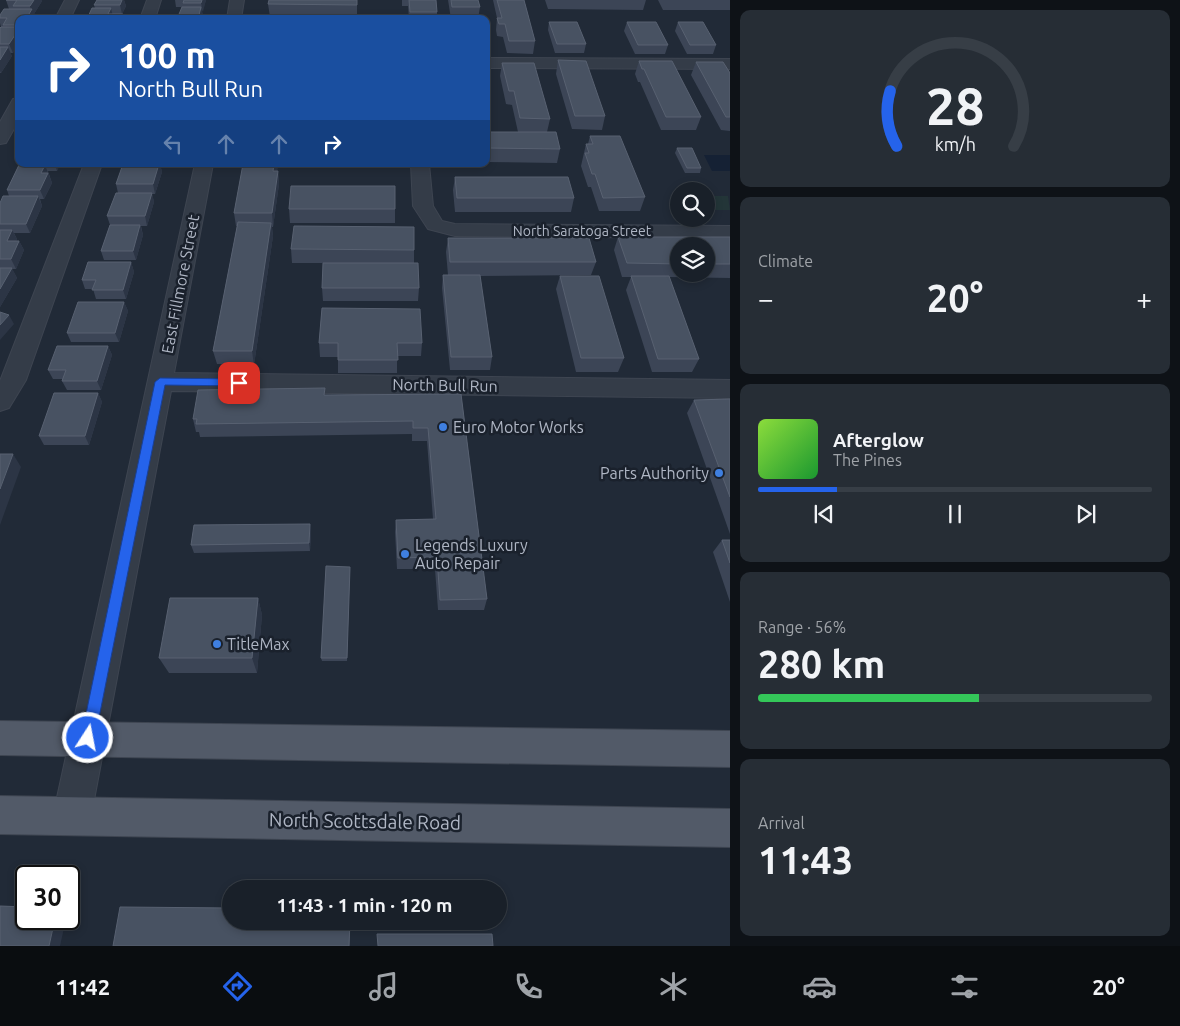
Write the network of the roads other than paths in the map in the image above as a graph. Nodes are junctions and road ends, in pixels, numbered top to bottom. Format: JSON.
{"nodes":[{"id":1,"x":72,"y":0,"type":"edge"},
{"id":2,"x":154,"y":0,"type":"edge"},
{"id":3,"x":237,"y":0,"type":"edge"},
{"id":4,"x":64,"y":15,"type":"edge"},
{"id":5,"x":148,"y":15,"type":"edge"},
{"id":6,"x":235,"y":15,"type":"edge"},
{"id":7,"x":490,"y":63,"type":"edge"},
{"id":8,"x":730,"y":64,"type":"edge"},
{"id":9,"x":15,"y":111,"type":"edge"},
{"id":10,"x":0,"y":139,"type":"edge"},
{"id":11,"x":92,"y":167,"type":"edge"},
{"id":12,"x":203,"y":167,"type":"edge"},
{"id":13,"x":420,"y":167,"type":"edge"},
{"id":14,"x":730,"y":232,"type":"edge"},
{"id":15,"x":160,"y":382,"type":"junction"},
{"id":16,"x":730,"y":388,"type":"edge"},
{"id":17,"x":0,"y":401,"type":"edge"},
{"id":18,"x":0,"y":738,"type":"edge"},
{"id":19,"x":88,"y":738,"type":"junction"},
{"id":20,"x":730,"y":750,"type":"edge"},
{"id":21,"x":0,"y":815,"type":"edge"},
{"id":22,"x":72,"y":816,"type":"junction"},
{"id":23,"x":730,"y":828,"type":"edge"}],
"edges":[{"from":1,"to":4,"type":"street"},
{"from":2,"to":5,"type":"street"},
{"from":3,"to":6,"type":"street"},
{"from":7,"to":8,"type":"street"},
{"from":9,"to":10,"type":"street"},
{"from":11,"to":17,"type":"street"},
{"from":12,"to":15,"type":"street","name":"East Fillmore Street"},
{"from":13,"to":14,"type":"street","name":"North Saratoga Street"},
{"from":15,"to":16,"type":"street","name":"North Bull Run"},
{"from":15,"to":19,"type":"street","name":"East Fillmore Street"},
{"from":18,"to":19,"type":"main road"},
{"from":19,"to":20,"type":"main road"},
{"from":19,"to":22,"type":"street","name":"East Fillmore Street"},
{"from":21,"to":22,"type":"main road","name":"North Scottsdale Road"},
{"from":22,"to":23,"type":"main road","name":"North Scottsdale Road"}]}
